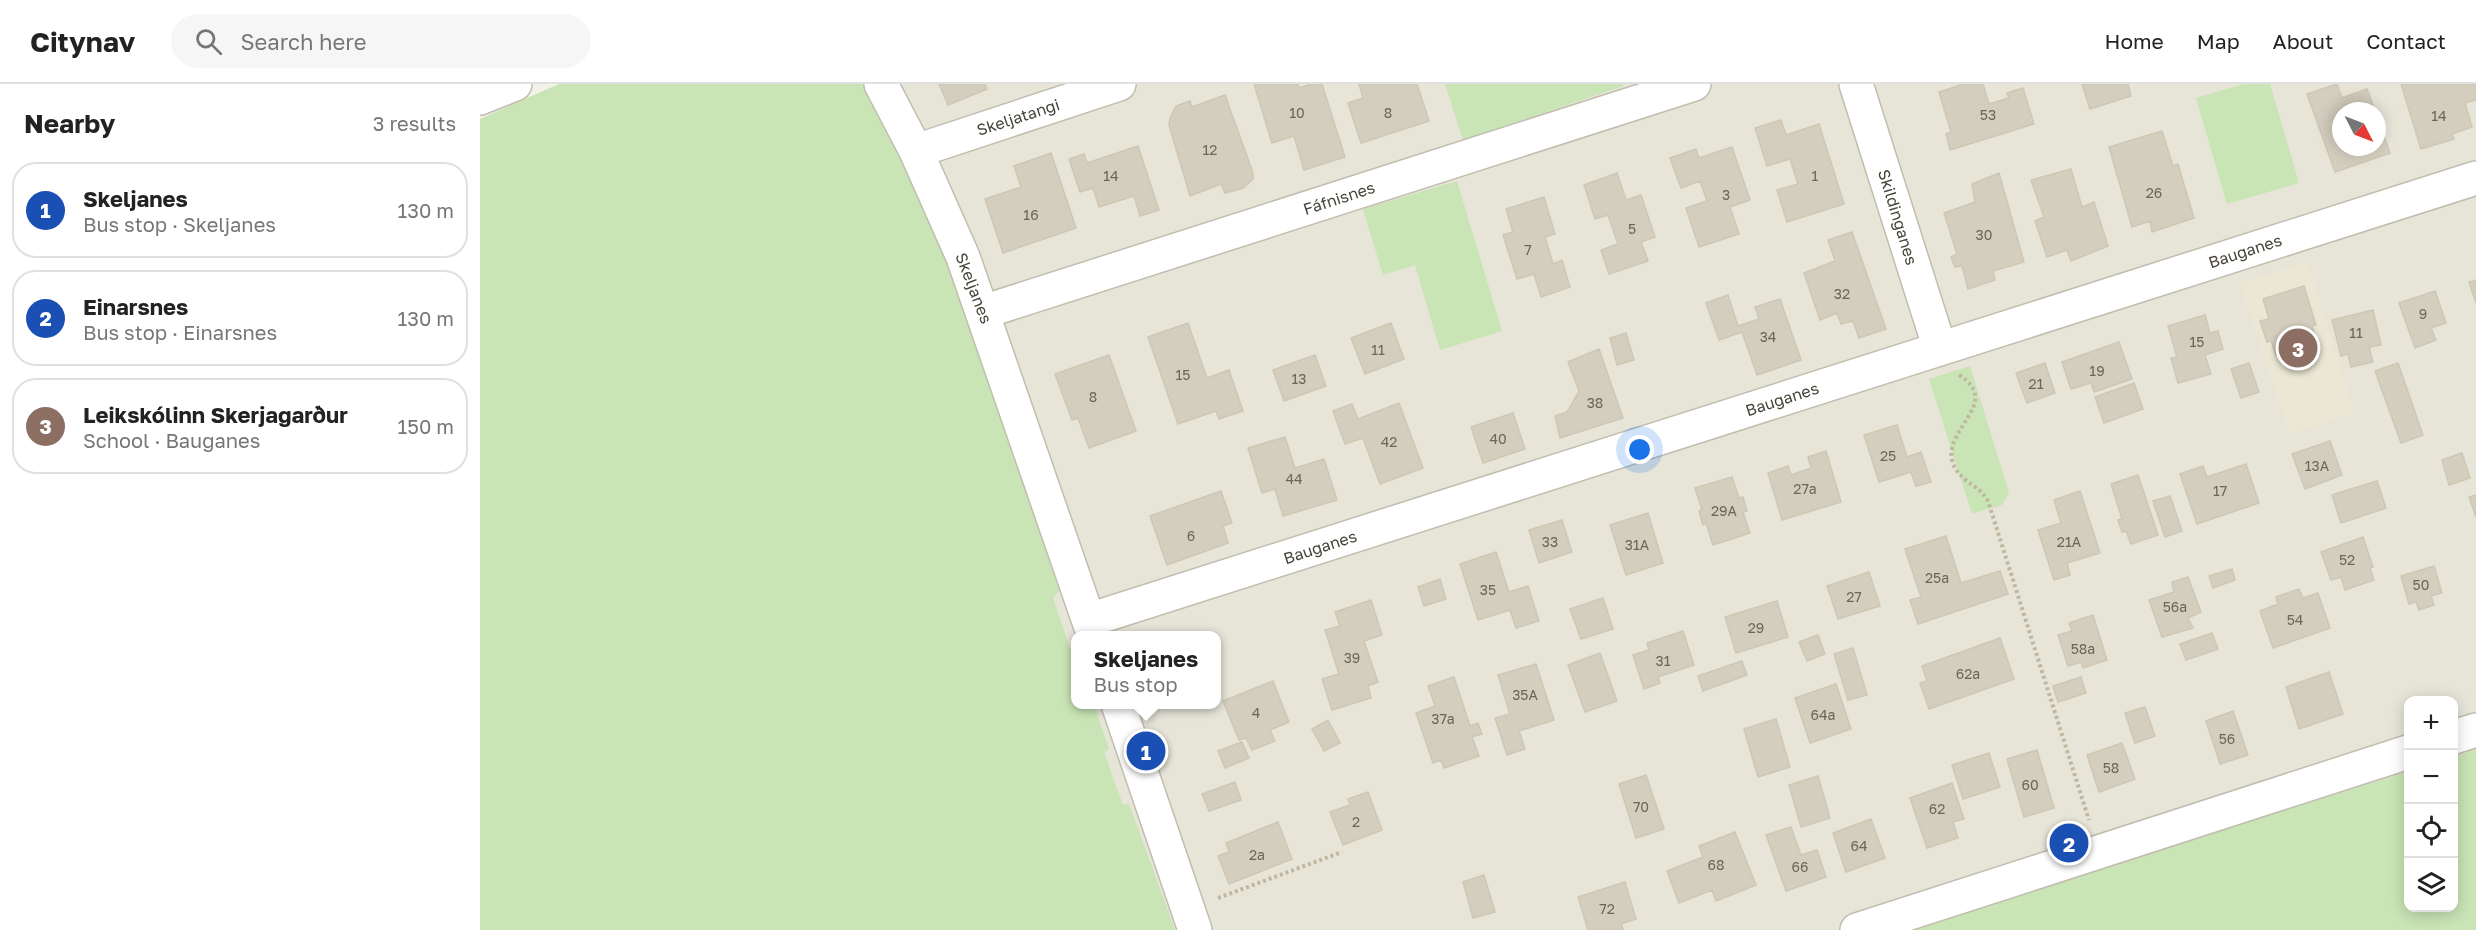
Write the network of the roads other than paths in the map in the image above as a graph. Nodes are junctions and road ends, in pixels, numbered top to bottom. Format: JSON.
{"nodes":[{"id":1,"x":515,"y":84,"type":"edge"},
{"id":2,"x":881,"y":84,"type":"edge"},
{"id":3,"x":1119,"y":84,"type":"edge"},
{"id":4,"x":1694,"y":84,"type":"edge"},
{"id":5,"x":1856,"y":84,"type":"edge"},
{"id":6,"x":480,"y":98,"type":"edge"},
{"id":7,"x":916,"y":151,"type":"junction"},
{"id":8,"x":2476,"y":178,"type":"edge"},
{"id":9,"x":984,"y":312,"type":"junction"},
{"id":10,"x":1940,"y":349,"type":"junction"},
{"id":11,"x":1092,"y":628,"type":"edge"},
{"id":12,"x":1120,"y":709,"type":"edge"},
{"id":13,"x":2476,"y":730,"type":"edge"},
{"id":14,"x":2458,"y":736,"type":"edge"},
{"id":15,"x":2404,"y":754,"type":"edge"},
{"id":16,"x":1202,"y":916,"type":"edge"},
{"id":17,"x":1857,"y":930,"type":"edge"}],
"edges":[{"from":1,"to":6,"type":"street"},
{"from":2,"to":7,"type":"street","name":"Skeljanes"},
{"from":3,"to":7,"type":"street","name":"Skeljatangi"},
{"from":4,"to":9,"type":"street","name":"Fáfnisnes"},
{"from":5,"to":10,"type":"street","name":"Skildinganes"},
{"from":7,"to":9,"type":"street","name":"Skeljanes"},
{"from":8,"to":10,"type":"street","name":"Bauganes"},
{"from":9,"to":11,"type":"street","name":"Skeljanes"},
{"from":10,"to":11,"type":"street","name":"Bauganes"},
{"from":12,"to":16,"type":"street"},
{"from":13,"to":14,"type":"street"},
{"from":15,"to":17,"type":"street"}]}
